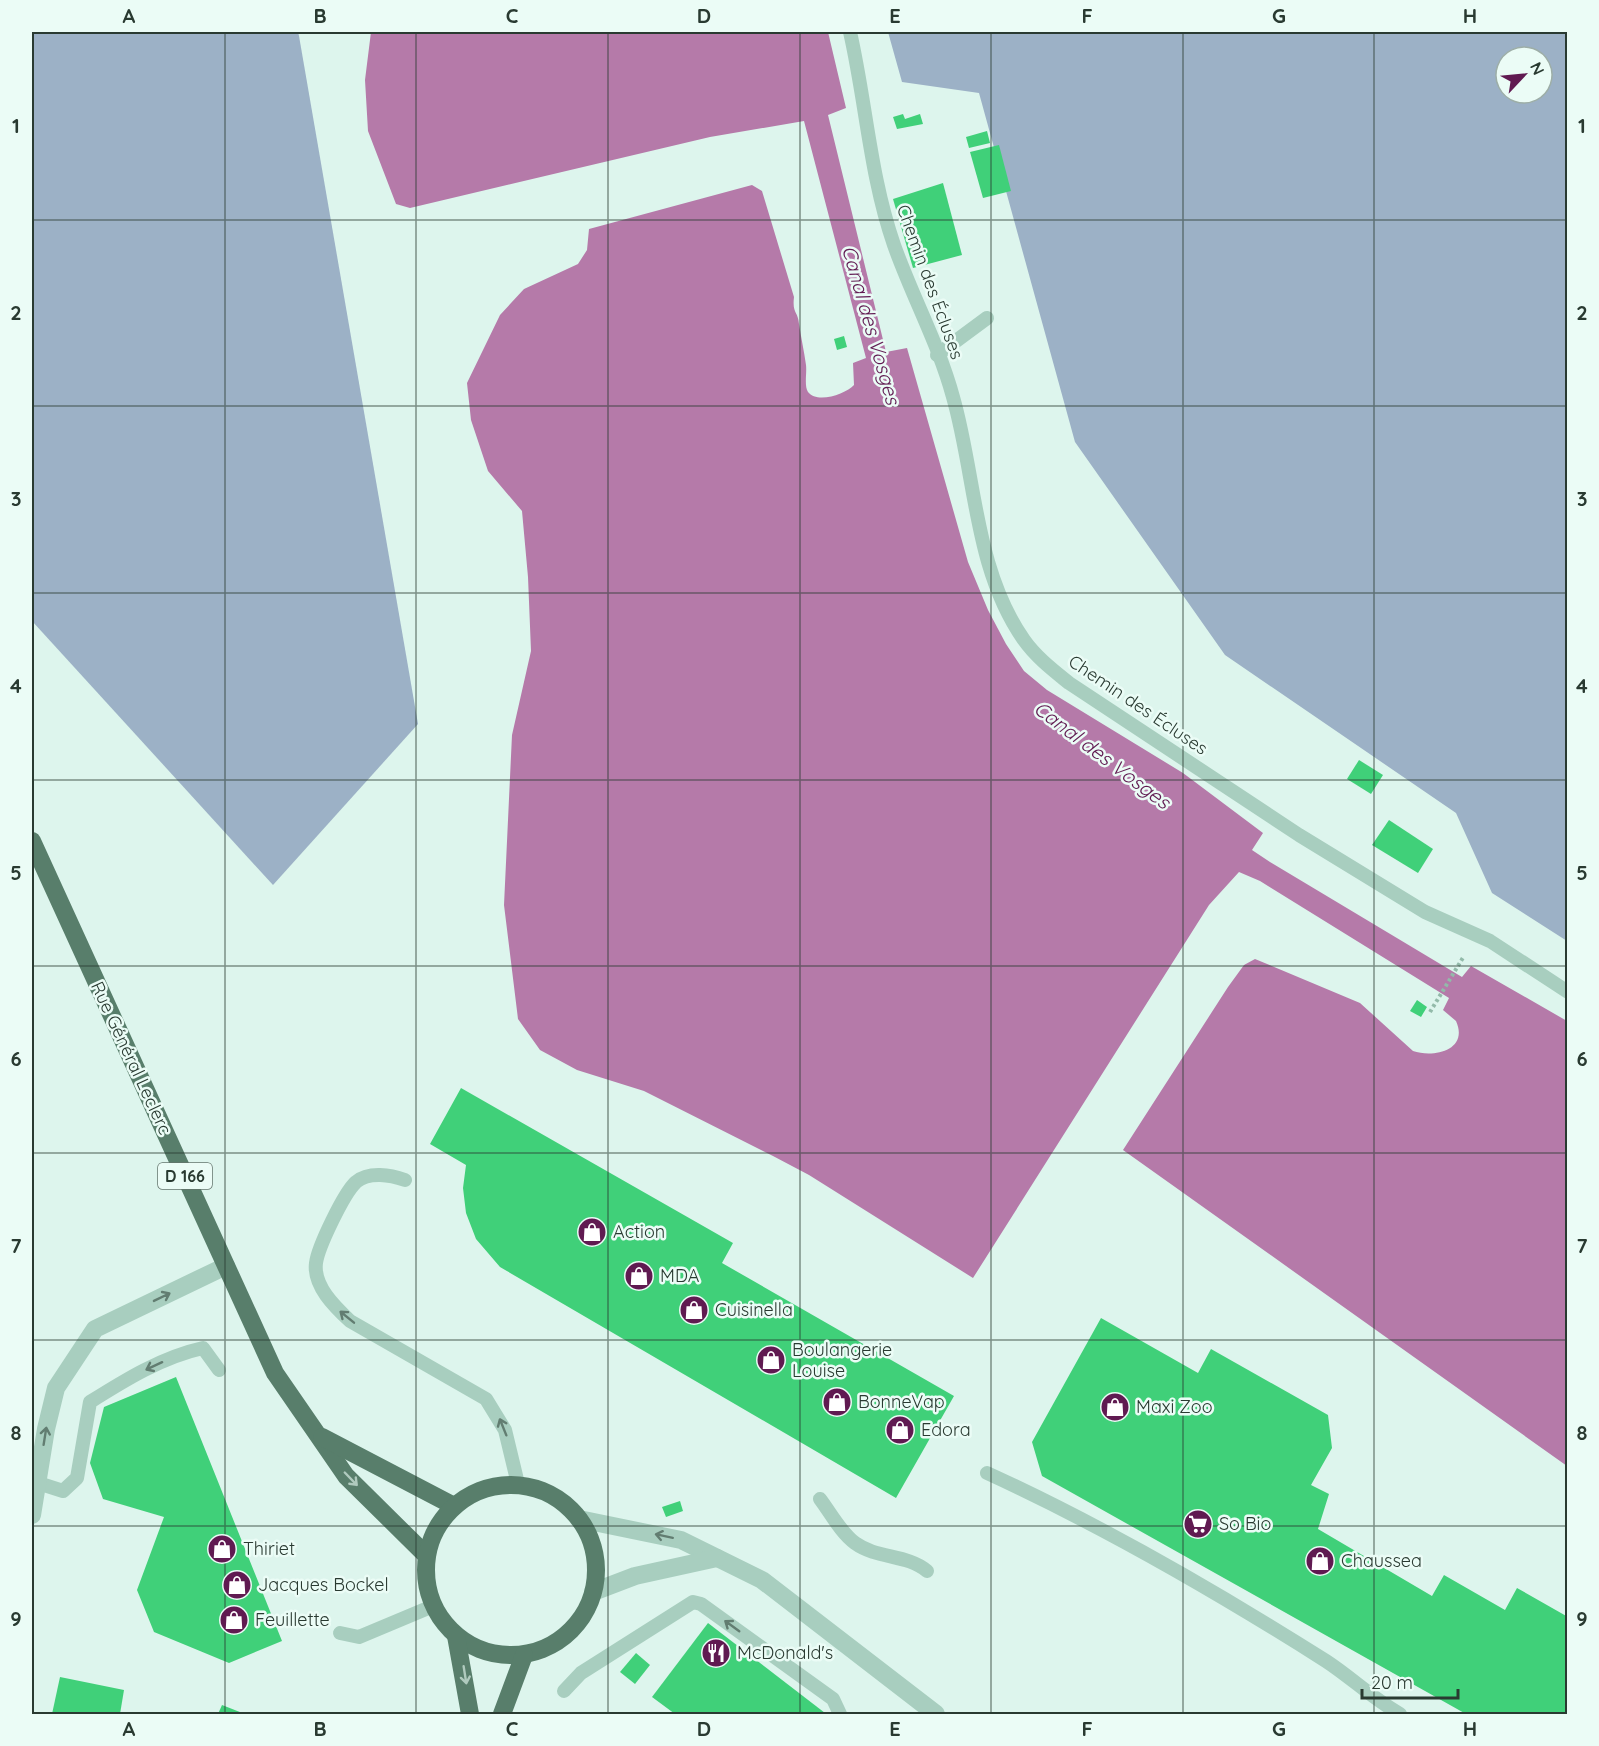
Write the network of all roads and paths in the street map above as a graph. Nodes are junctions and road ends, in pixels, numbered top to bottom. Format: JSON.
{"nodes":[{"id":1,"x":850,"y":32,"type":"edge"},
{"id":2,"x":987,"y":318,"type":"dead end"},
{"id":3,"x":937,"y":354,"type":"junction"},
{"id":4,"x":32,"y":841,"type":"edge"},
{"id":5,"x":1456,"y":967,"type":"dead end"},
{"id":6,"x":1568,"y":992,"type":"edge"},
{"id":7,"x":1430,"y":1012,"type":"dead end"},
{"id":8,"x":405,"y":1180,"type":"dead end"},
{"id":9,"x":226,"y":1266,"type":"junction"},
{"id":10,"x":219,"y":1370,"type":"dead end"},
{"id":11,"x":315,"y":1433,"type":"junction"},
{"id":12,"x":987,"y":1473,"type":"dead end"},
{"id":13,"x":38,"y":1483,"type":"junction"},
{"id":14,"x":518,"y":1484,"type":"junction"},
{"id":15,"x":820,"y":1499,"type":"dead end"},
{"id":16,"x":454,"y":1506,"type":"junction"},
{"id":17,"x":32,"y":1515,"type":"edge"},
{"id":18,"x":579,"y":1519,"type":"junction"},
{"id":19,"x":426,"y":1555,"type":"junction"},
{"id":20,"x":717,"y":1558,"type":"junction"},
{"id":21,"x":927,"y":1571,"type":"dead end"},
{"id":22,"x":593,"y":1592,"type":"junction"},
{"id":23,"x":433,"y":1606,"type":"junction"},
{"id":24,"x":340,"y":1633,"type":"dead end"},
{"id":25,"x":456,"y":1636,"type":"junction"},
{"id":26,"x":524,"y":1655,"type":"junction"},
{"id":27,"x":564,"y":1690,"type":"dead end"},
{"id":28,"x":1376,"y":1701,"type":"junction"},
{"id":29,"x":470,"y":1714,"type":"edge"},
{"id":30,"x":502,"y":1714,"type":"edge"},
{"id":31,"x":840,"y":1714,"type":"edge"},
{"id":32,"x":936,"y":1714,"type":"edge"},
{"id":33,"x":1370,"y":1714,"type":"edge"},
{"id":34,"x":1400,"y":1714,"type":"edge"}],
"edges":[{"from":1,"to":3,"type":"lane","name":"Chemin des Écluses"},
{"from":2,"to":3,"type":"lane"},
{"from":3,"to":6,"type":"lane","name":"Chemin des Écluses"},
{"from":4,"to":9,"type":"main road","name":"Rue Général Leclerc","number":"D 166"},
{"from":5,"to":7,"type":"path"},
{"from":14,"to":8,"type":"lane","one_way":true},
{"from":9,"to":11,"type":"main road","name":"Rue Général Leclerc","number":"D 166"},
{"from":13,"to":9,"type":"street","one_way":true},
{"from":10,"to":13,"type":"lane","one_way":true},
{"from":11,"to":16,"type":"main road","name":"Rue Général Leclerc","number":"D 166"},
{"from":11,"to":19,"type":"main road","name":"Rue Général Leclerc","number":"D 166","one_way":true},
{"from":12,"to":28,"type":"lane"},
{"from":13,"to":17,"type":"street"},
{"from":14,"to":16,"type":"main road"},
{"from":14,"to":18,"type":"main road"},
{"from":15,"to":21,"type":"lane"},
{"from":16,"to":19,"type":"main road"},
{"from":20,"to":18,"type":"street","one_way":true},
{"from":18,"to":22,"type":"main road"},
{"from":19,"to":23,"type":"main road"},
{"from":20,"to":22,"type":"street"},
{"from":20,"to":32,"type":"street"},
{"from":22,"to":26,"type":"main road"},
{"from":23,"to":24,"type":"lane"},
{"from":23,"to":25,"type":"main road"},
{"from":25,"to":26,"type":"main road"},
{"from":25,"to":29,"type":"main road","one_way":true},
{"from":26,"to":30,"type":"main road"},
{"from":31,"to":27,"type":"lane","one_way":true},
{"from":28,"to":33,"type":"lane"},
{"from":28,"to":34,"type":"lane"}]}
